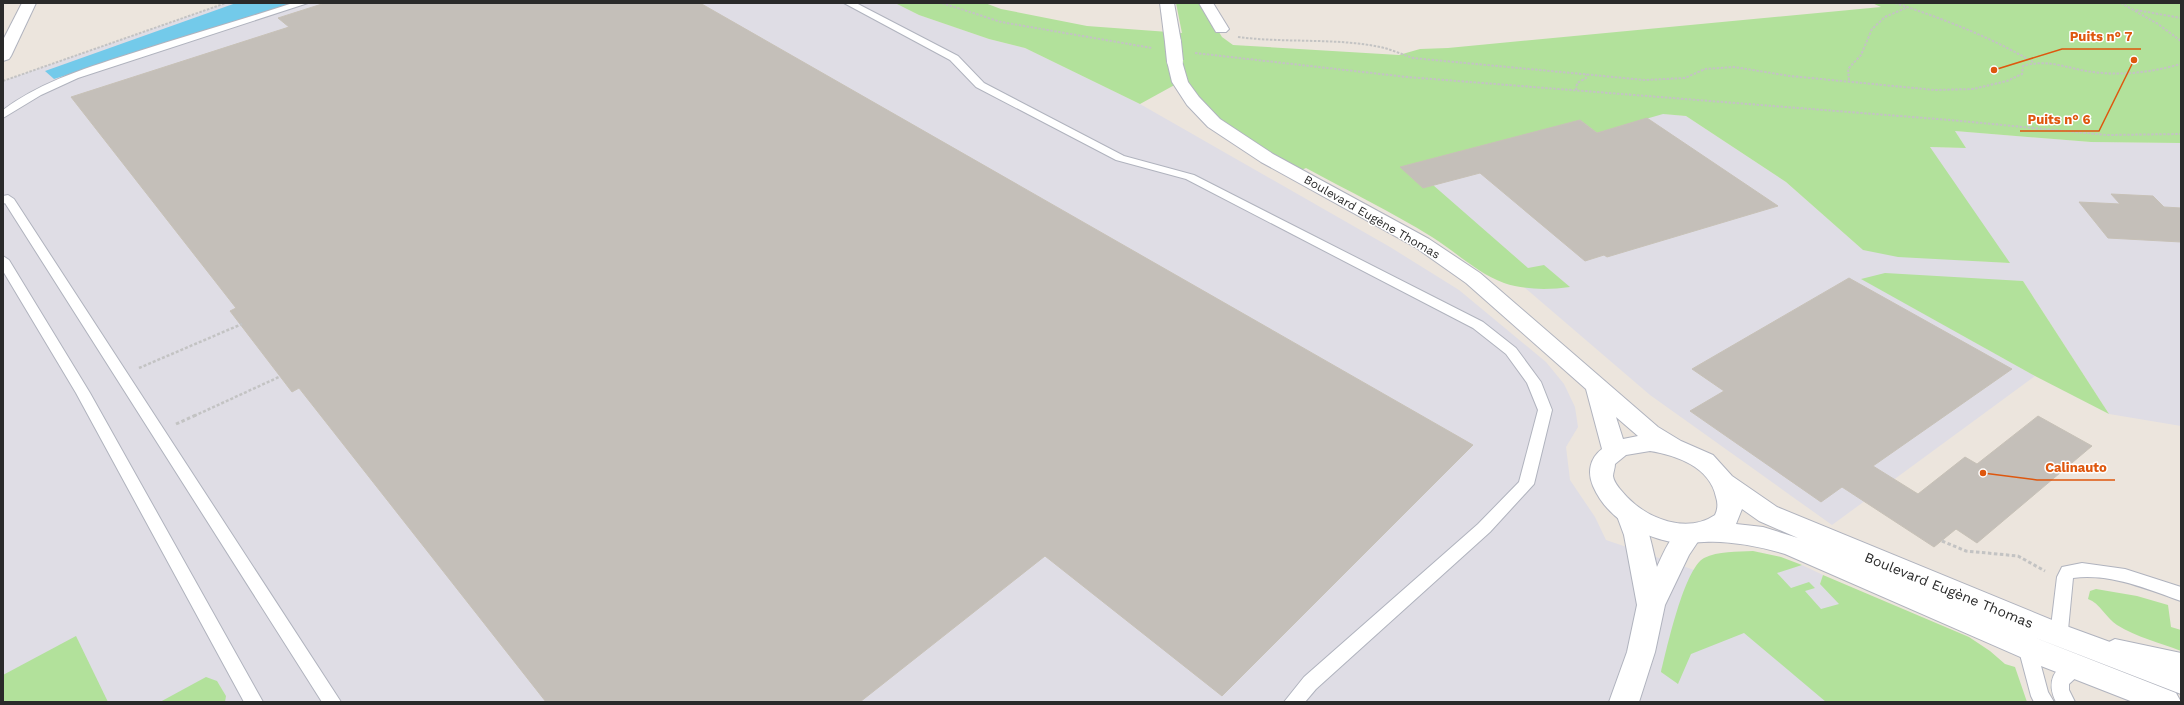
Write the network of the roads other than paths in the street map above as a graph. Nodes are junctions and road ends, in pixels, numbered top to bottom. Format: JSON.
{"nodes":[{"id":1,"x":29,"y":3,"type":"edge"},
{"id":2,"x":303,"y":3,"type":"edge"},
{"id":3,"x":849,"y":3,"type":"edge"},
{"id":4,"x":1167,"y":3,"type":"edge"},
{"id":5,"x":1206,"y":3,"type":"edge"},
{"id":6,"x":1221,"y":30,"type":"dead end"},
{"id":7,"x":3,"y":56,"type":"edge"},
{"id":8,"x":3,"y":115,"type":"edge"},
{"id":9,"x":3,"y":200,"type":"edge"},
{"id":10,"x":3,"y":260,"type":"edge"},
{"id":11,"x":1596,"y":386,"type":"junction"},
{"id":12,"x":1672,"y":446,"type":"junction"},
{"id":13,"x":1614,"y":449,"type":"junction"},
{"id":14,"x":1725,"y":483,"type":"junction"},
{"id":15,"x":1630,"y":516,"type":"junction"},
{"id":16,"x":1699,"y":533,"type":"junction"},
{"id":17,"x":1794,"y":547,"type":"junction"},
{"id":18,"x":2181,"y":594,"type":"edge"},
{"id":19,"x":1651,"y":605,"type":"junction"},
{"id":20,"x":2059,"y":635,"type":"junction"},
{"id":21,"x":2027,"y":647,"type":"junction"},
{"id":22,"x":2181,"y":661,"type":"edge"},
{"id":23,"x":2075,"y":667,"type":"junction"},
{"id":24,"x":2181,"y":681,"type":"edge"},
{"id":25,"x":2181,"y":693,"type":"edge"},
{"id":26,"x":254,"y":702,"type":"edge"},
{"id":27,"x":332,"y":702,"type":"edge"},
{"id":28,"x":1293,"y":702,"type":"edge"},
{"id":29,"x":1624,"y":702,"type":"edge"},
{"id":30,"x":2045,"y":702,"type":"edge"},
{"id":31,"x":2066,"y":702,"type":"edge"},
{"id":32,"x":2166,"y":702,"type":"edge"}],
"edges":[{"from":1,"to":7,"type":"main road"},
{"from":2,"to":8,"type":"lane"},
{"from":3,"to":28,"type":"lane"},
{"from":4,"to":11,"type":"main road","name":"Boulevard Eugène Thomas","bridge":true},
{"from":5,"to":6,"type":"main road"},
{"from":9,"to":27,"type":"lane"},
{"from":10,"to":26,"type":"lane"},
{"from":11,"to":12,"type":"main road","name":"Boulevard Eugène Thomas"},
{"from":11,"to":13,"type":"main road"},
{"from":12,"to":13,"type":"main road"},
{"from":12,"to":14,"type":"main road"},
{"from":13,"to":15,"type":"main road"},
{"from":14,"to":16,"type":"main road"},
{"from":14,"to":20,"type":"main road","name":"Boulevard Eugène Thomas"},
{"from":15,"to":16,"type":"main road"},
{"from":15,"to":19,"type":"main road"},
{"from":16,"to":17,"type":"main road","name":"Boulevard Eugène Thomas"},
{"from":16,"to":19,"type":"main road"},
{"from":17,"to":21,"type":"main road","name":"Boulevard Eugène Thomas"},
{"from":17,"to":25,"type":"lane"},
{"from":18,"to":20,"type":"lane"},
{"from":19,"to":29,"type":"main road"},
{"from":20,"to":22,"type":"lane"},
{"from":20,"to":24,"type":"main road","name":"Boulevard Eugène Thomas"},
{"from":21,"to":23,"type":"main road","name":"Boulevard Eugène Thomas"},
{"from":21,"to":30,"type":"lane"},
{"from":23,"to":31,"type":"lane"},
{"from":23,"to":32,"type":"main road","name":"Boulevard Eugène Thomas"}]}
